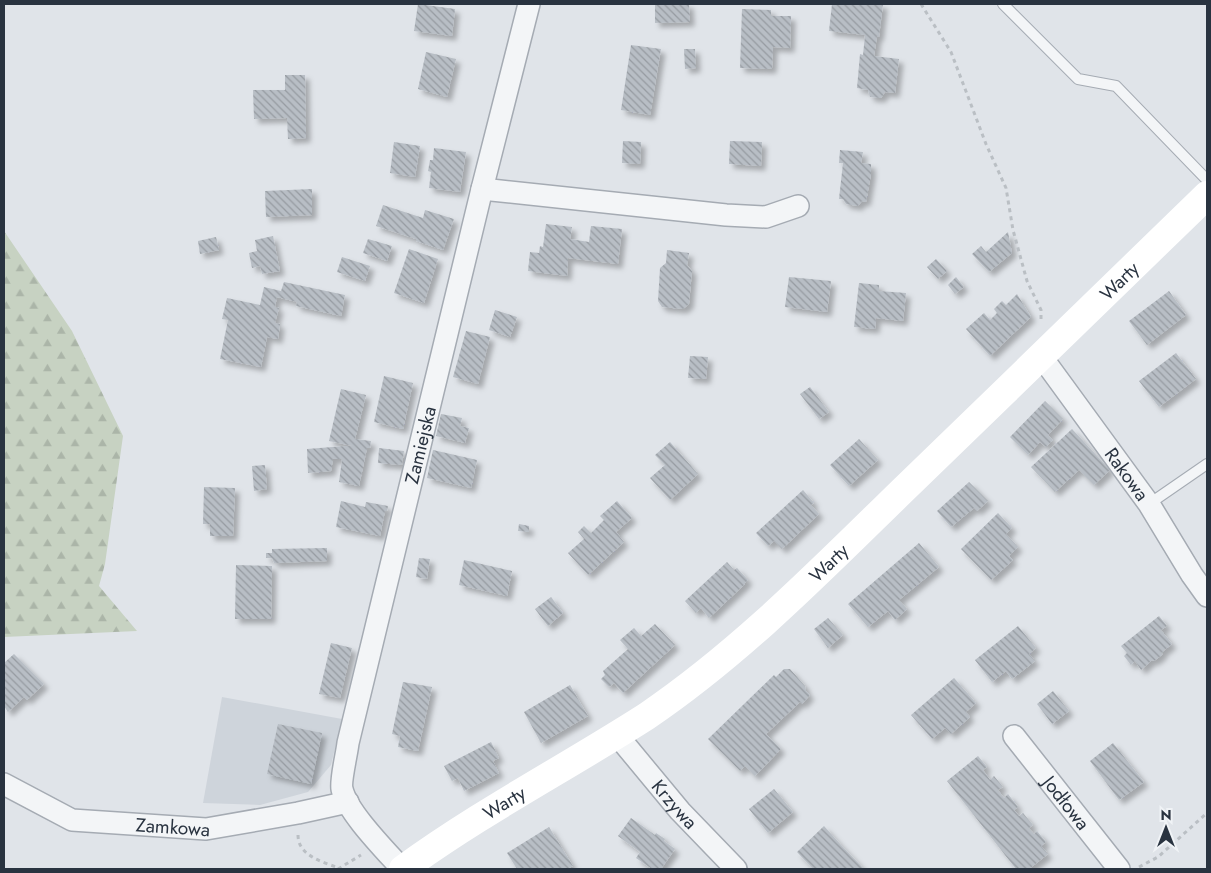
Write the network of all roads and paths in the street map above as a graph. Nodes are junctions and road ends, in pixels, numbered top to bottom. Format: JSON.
{"nodes":[{"id":1,"x":529,"y":4,"type":"edge"},
{"id":2,"x":921,"y":4,"type":"edge"},
{"id":3,"x":1003,"y":4,"type":"edge"},
{"id":4,"x":1207,"y":180,"type":"edge"},
{"id":5,"x":482,"y":189,"type":"junction"},
{"id":6,"x":1207,"y":196,"type":"edge"},
{"id":7,"x":798,"y":206,"type":"dead end"},
{"id":8,"x":1041,"y":356,"type":"junction"},
{"id":9,"x":1207,"y":464,"type":"edge"},
{"id":10,"x":1149,"y":504,"type":"junction"},
{"id":11,"x":1207,"y":596,"type":"edge"},
{"id":12,"x":617,"y":735,"type":"junction"},
{"id":13,"x":1014,"y":736,"type":"dead end"},
{"id":14,"x":4,"y":784,"type":"edge"},
{"id":15,"x":348,"y":802,"type":"junction"},
{"id":16,"x":1207,"y":813,"type":"edge"},
{"id":17,"x":298,"y":814,"type":"junction"},
{"id":18,"x":339,"y":868,"type":"edge"},
{"id":19,"x":402,"y":869,"type":"edge"},
{"id":20,"x":736,"y":869,"type":"edge"},
{"id":21,"x":1119,"y":869,"type":"edge"},
{"id":22,"x":1134,"y":869,"type":"edge"}],
"edges":[{"from":1,"to":5,"type":"street","name":"Zamiejska"},
{"from":2,"to":8,"type":"path"},
{"from":3,"to":4,"type":"lane"},
{"from":5,"to":7,"type":"street"},
{"from":5,"to":15,"type":"street","name":"Zamiejska"},
{"from":6,"to":8,"type":"main road","name":"Warty"},
{"from":8,"to":10,"type":"street","name":"Rakowa"},
{"from":8,"to":12,"type":"main road","name":"Warty"},
{"from":9,"to":10,"type":"lane"},
{"from":10,"to":11,"type":"street","name":"Rakowa"},
{"from":12,"to":19,"type":"main road","name":"Warty"},
{"from":12,"to":20,"type":"street","name":"Krzywa"},
{"from":13,"to":21,"type":"street","name":"Jodłowa"},
{"from":14,"to":17,"type":"street","name":"Zamkowa"},
{"from":15,"to":17,"type":"street","name":"Zamkowa"},
{"from":15,"to":19,"type":"street","name":"Zamiejska"},
{"from":16,"to":22,"type":"path"},
{"from":17,"to":18,"type":"path"}]}
